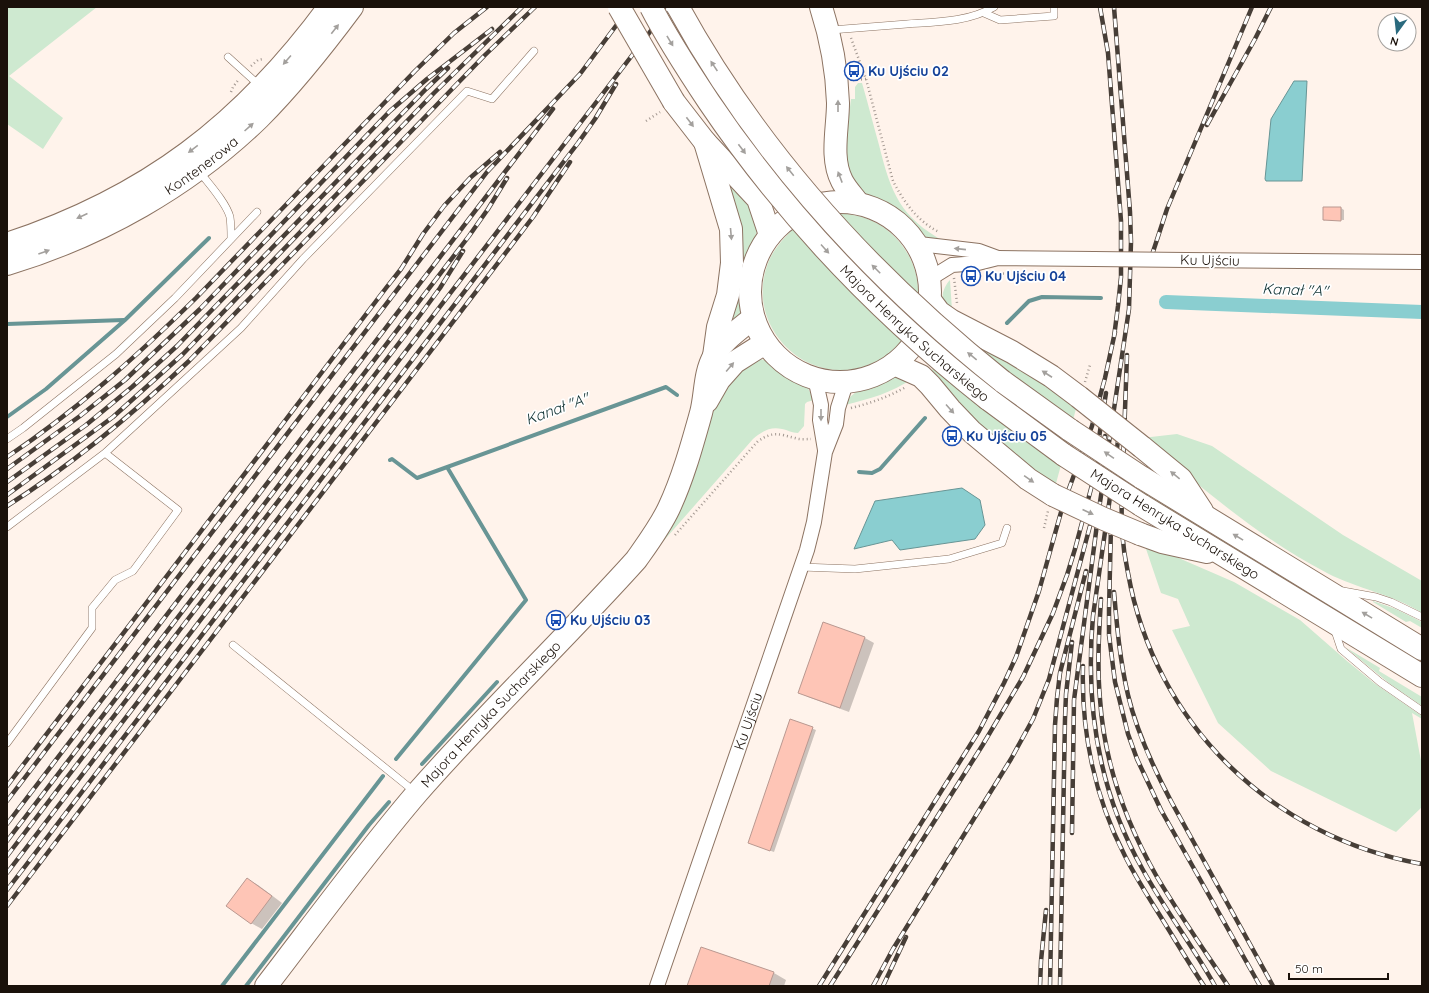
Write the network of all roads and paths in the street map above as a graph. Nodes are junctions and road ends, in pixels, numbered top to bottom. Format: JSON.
{"nodes":[{"id":1,"x":329,"y":7,"type":"edge"},
{"id":2,"x":352,"y":7,"type":"edge"},
{"id":3,"x":619,"y":7,"type":"edge"},
{"id":4,"x":651,"y":7,"type":"edge"},
{"id":5,"x":678,"y":7,"type":"edge"},
{"id":6,"x":821,"y":7,"type":"edge"},
{"id":7,"x":994,"y":7,"type":"edge"},
{"id":8,"x":1054,"y":7,"type":"edge"},
{"id":9,"x":984,"y":13,"type":"junction"},
{"id":10,"x":828,"y":30,"type":"junction"},
{"id":11,"x":852,"y":41,"type":"dead end"},
{"id":12,"x":534,"y":51,"type":"dead end"},
{"id":13,"x":228,"y":57,"type":"dead end"},
{"id":14,"x":267,"y":58,"type":"dead end"},
{"id":15,"x":245,"y":72,"type":"junction"},
{"id":16,"x":866,"y":79,"type":"junction"},
{"id":17,"x":853,"y":80,"type":"dead end"},
{"id":18,"x":231,"y":94,"type":"dead end"},
{"id":19,"x":269,"y":94,"type":"junction"},
{"id":20,"x":670,"y":105,"type":"junction"},
{"id":21,"x":646,"y":122,"type":"dead end"},
{"id":22,"x":705,"y":142,"type":"junction"},
{"id":23,"x":198,"y":169,"type":"junction"},
{"id":24,"x":858,"y":203,"type":"junction"},
{"id":25,"x":257,"y":212,"type":"dead end"},
{"id":26,"x":770,"y":235,"type":"junction"},
{"id":27,"x":943,"y":235,"type":"dead end"},
{"id":28,"x":231,"y":239,"type":"junction"},
{"id":29,"x":7,"y":244,"type":"edge"},
{"id":30,"x":918,"y":244,"type":"junction"},
{"id":31,"x":998,"y":258,"type":"junction"},
{"id":32,"x":1422,"y":262,"type":"edge"},
{"id":33,"x":7,"y":264,"type":"edge"},
{"id":34,"x":954,"y":276,"type":"dead end"},
{"id":35,"x":931,"y":278,"type":"junction"},
{"id":36,"x":930,"y":300,"type":"junction"},
{"id":37,"x":957,"y":307,"type":"dead end"},
{"id":38,"x":753,"y":318,"type":"junction"},
{"id":39,"x":765,"y":343,"type":"junction"},
{"id":40,"x":714,"y":356,"type":"junction"},
{"id":41,"x":894,"y":364,"type":"junction"},
{"id":42,"x":1090,"y":365,"type":"dead end"},
{"id":43,"x":815,"y":378,"type":"junction"},
{"id":44,"x":846,"y":383,"type":"junction"},
{"id":45,"x":910,"y":385,"type":"dead end"},
{"id":46,"x":1082,"y":392,"type":"junction"},
{"id":47,"x":844,"y":409,"type":"dead end"},
{"id":48,"x":702,"y":411,"type":"junction"},
{"id":49,"x":811,"y":433,"type":"dead end"},
{"id":50,"x":7,"y":439,"type":"edge"},
{"id":51,"x":825,"y":452,"type":"junction"},
{"id":52,"x":104,"y":453,"type":"junction"},
{"id":53,"x":1051,"y":500,"type":"junction"},
{"id":54,"x":1206,"y":517,"type":"junction"},
{"id":55,"x":7,"y":526,"type":"edge"},
{"id":56,"x":1007,"y":528,"type":"dead end"},
{"id":57,"x":1044,"y":528,"type":"dead end"},
{"id":58,"x":672,"y":539,"type":"dead end"},
{"id":59,"x":1222,"y":555,"type":"junction"},
{"id":60,"x":801,"y":568,"type":"junction"},
{"id":61,"x":1322,"y":587,"type":"junction"},
{"id":62,"x":1422,"y":617,"type":"edge"},
{"id":63,"x":1331,"y":621,"type":"junction"},
{"id":64,"x":232,"y":645,"type":"dead end"},
{"id":65,"x":1422,"y":649,"type":"edge"},
{"id":66,"x":1422,"y":676,"type":"edge"},
{"id":67,"x":1422,"y":711,"type":"edge"},
{"id":68,"x":7,"y":743,"type":"edge"},
{"id":69,"x":417,"y":793,"type":"junction"},
{"id":70,"x":266,"y":986,"type":"edge"},
{"id":71,"x":657,"y":986,"type":"edge"}],
"edges":[{"from":1,"to":19,"type":"main road","name":"Kontenerowa","one_way":true},
{"from":19,"to":2,"type":"main road","name":"Kontenerowa","one_way":true},
{"from":3,"to":20,"type":"main road","bridge":true},
{"from":4,"to":59,"type":"main road","name":"Majora Henryka Sucharskiego","one_way":true,"bridge":true},
{"from":54,"to":5,"type":"main road","name":"Majora Henryka Sucharskiego","one_way":true,"bridge":true},
{"from":6,"to":10,"type":"main road"},
{"from":7,"to":9,"type":"lane"},
{"from":8,"to":9,"type":"lane"},
{"from":9,"to":10,"type":"lane"},
{"from":24,"to":10,"type":"main road","one_way":true},
{"from":11,"to":16,"type":"path"},
{"from":12,"to":52,"type":"lane"},
{"from":13,"to":15,"type":"lane"},
{"from":14,"to":15,"type":"path"},
{"from":15,"to":18,"type":"path"},
{"from":15,"to":19,"type":"lane"},
{"from":16,"to":17,"type":"path"},
{"from":16,"to":27,"type":"path"},
{"from":23,"to":19,"type":"main road","name":"Kontenerowa","one_way":true},
{"from":19,"to":29,"type":"main road","name":"Kontenerowa","one_way":true},
{"from":20,"to":21,"type":"path"},
{"from":20,"to":22,"type":"main road","one_way":true},
{"from":22,"to":26,"type":"main road"},
{"from":22,"to":40,"type":"main road","one_way":true},
{"from":23,"to":28,"type":"lane"},
{"from":33,"to":23,"type":"main road","name":"Kontenerowa","one_way":true},
{"from":24,"to":26,"type":"main road"},
{"from":24,"to":30,"type":"main road"},
{"from":25,"to":28,"type":"lane"},
{"from":26,"to":38,"type":"main road"},
{"from":28,"to":50,"type":"lane"},
{"from":31,"to":30,"type":"street","name":"Ku Ujściu","one_way":true},
{"from":30,"to":35,"type":"main road"},
{"from":31,"to":32,"type":"street","name":"Ku Ujściu","bridge":true},
{"from":31,"to":35,"type":"street","name":"Ku Ujściu"},
{"from":34,"to":37,"type":"path"},
{"from":35,"to":36,"type":"main road"},
{"from":36,"to":41,"type":"main road"},
{"from":46,"to":36,"type":"main road","one_way":true},
{"from":38,"to":39,"type":"main road"},
{"from":38,"to":40,"type":"main road","name":"Majora Henryka Sucharskiego"},
{"from":39,"to":43,"type":"main road"},
{"from":48,"to":39,"type":"main road","name":"Majora Henryka Sucharskiego","one_way":true},
{"from":40,"to":48,"type":"main road","name":"Majora Henryka Sucharskiego"},
{"from":41,"to":44,"type":"main road"},
{"from":41,"to":53,"type":"main road","one_way":true},
{"from":42,"to":46,"type":"path"},
{"from":43,"to":44,"type":"main road"},
{"from":43,"to":51,"type":"street","name":"Ku Ujściu","one_way":true},
{"from":44,"to":51,"type":"street","name":"Ku Ujściu"},
{"from":45,"to":47,"type":"path"},
{"from":54,"to":46,"type":"main road","one_way":true,"bridge":true},
{"from":48,"to":69,"type":"main road","name":"Majora Henryka Sucharskiego"},
{"from":49,"to":58,"type":"path"},
{"from":51,"to":60,"type":"street","name":"Ku Ujściu"},
{"from":52,"to":55,"type":"lane"},
{"from":52,"to":68,"type":"lane"},
{"from":53,"to":57,"type":"path"},
{"from":53,"to":59,"type":"main road","one_way":true,"bridge":true},
{"from":61,"to":54,"type":"main road","name":"Majora Henryka Sucharskiego","one_way":true},
{"from":56,"to":60,"type":"lane"},
{"from":59,"to":63,"type":"main road","name":"Majora Henryka Sucharskiego"},
{"from":60,"to":71,"type":"street","name":"Ku Ujściu"},
{"from":61,"to":62,"type":"lane"},
{"from":65,"to":61,"type":"main road","name":"Majora Henryka Sucharskiego","one_way":true},
{"from":63,"to":66,"type":"main road","name":"Majora Henryka Sucharskiego"},
{"from":63,"to":67,"type":"lane"},
{"from":64,"to":69,"type":"lane"},
{"from":69,"to":70,"type":"main road","name":"Majora Henryka Sucharskiego"}]}
